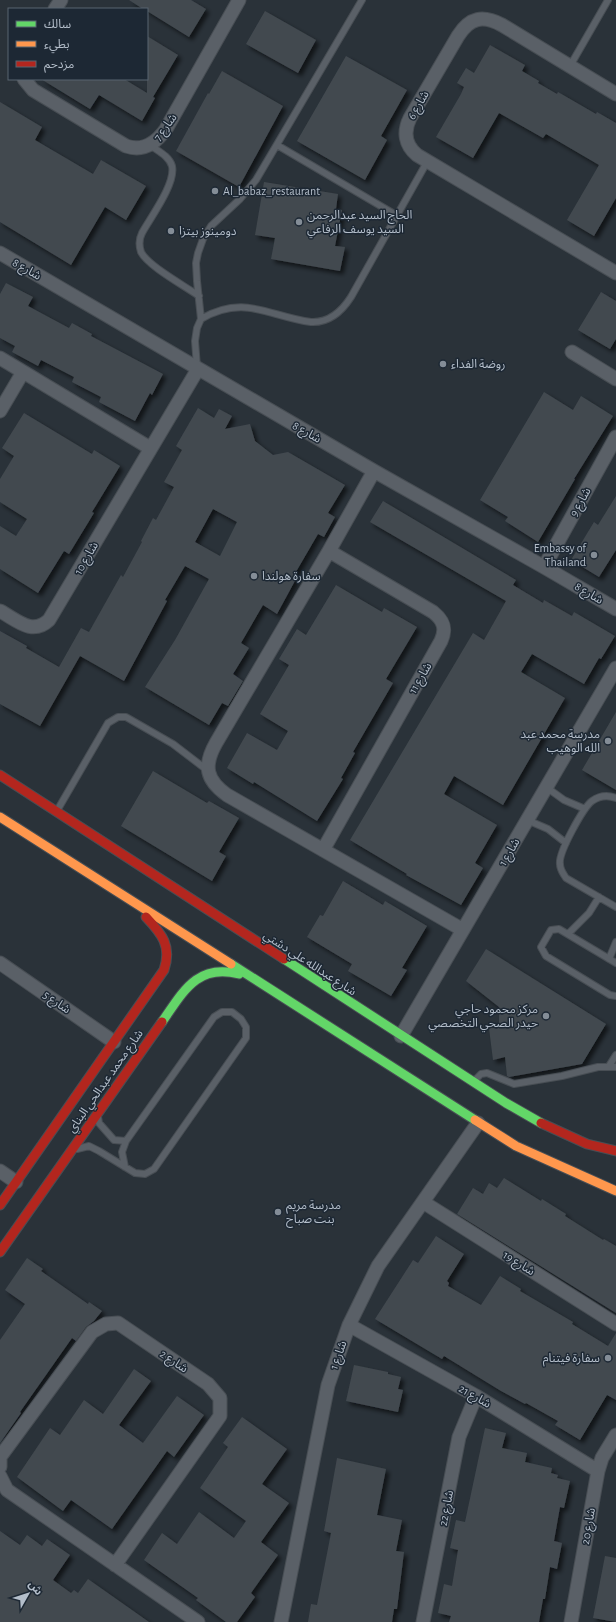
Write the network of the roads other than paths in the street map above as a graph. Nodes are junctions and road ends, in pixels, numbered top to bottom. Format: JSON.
{"nodes":[{"id":1,"x":239,"y":0,"type":"edge"},
{"id":2,"x":362,"y":0,"type":"edge"},
{"id":3,"x":608,"y":0,"type":"edge"},
{"id":4,"x":570,"y":66,"type":"junction"},
{"id":5,"x":25,"y":80,"type":"edge"},
{"id":6,"x":616,"y":94,"type":"edge"},
{"id":7,"x":150,"y":145,"type":"junction"},
{"id":8,"x":277,"y":145,"type":"junction"},
{"id":9,"x":427,"y":162,"type":"junction"},
{"id":10,"x":396,"y":215,"type":"junction"},
{"id":11,"x":0,"y":253,"type":"edge"},
{"id":12,"x":616,"y":273,"type":"edge"},
{"id":13,"x":199,"y":296,"type":"junction"},
{"id":14,"x":201,"y":319,"type":"junction"},
{"id":15,"x":572,"y":352,"type":"dead end"},
{"id":16,"x":0,"y":358,"type":"edge"},
{"id":17,"x":198,"y":369,"type":"junction"},
{"id":18,"x":23,"y":372,"type":"junction"},
{"id":19,"x":616,"y":379,"type":"edge"},
{"id":20,"x":0,"y":411,"type":"edge"},
{"id":21,"x":616,"y":437,"type":"edge"},
{"id":22,"x":150,"y":448,"type":"junction"},
{"id":23,"x":374,"y":471,"type":"junction"},
{"id":24,"x":329,"y":551,"type":"junction"},
{"id":25,"x":544,"y":567,"type":"junction"},
{"id":26,"x":616,"y":609,"type":"edge"},
{"id":27,"x":0,"y":611,"type":"edge"},
{"id":28,"x":616,"y":668,"type":"edge"},
{"id":29,"x":208,"y":771,"type":"junction"},
{"id":30,"x":0,"y":776,"type":"edge"},
{"id":31,"x":546,"y":787,"type":"junction"},
{"id":32,"x":18,"y":797,"type":"dead end"},
{"id":33,"x":616,"y":798,"type":"edge"},
{"id":34,"x":37,"y":800,"type":"junction"},
{"id":35,"x":585,"y":809,"type":"junction"},
{"id":36,"x":56,"y":812,"type":"junction"},
{"id":37,"x":0,"y":817,"type":"edge"},
{"id":38,"x":527,"y":820,"type":"junction"},
{"id":39,"x":566,"y":843,"type":"junction"},
{"id":40,"x":323,"y":850,"type":"junction"},
{"id":41,"x":125,"y":897,"type":"junction"},
{"id":42,"x":599,"y":897,"type":"junction"},
{"id":43,"x":616,"y":907,"type":"edge"},
{"id":44,"x":463,"y":930,"type":"junction"},
{"id":45,"x":568,"y":934,"type":"junction"},
{"id":46,"x":616,"y":942,"type":"edge"},
{"id":47,"x":609,"y":959,"type":"junction"},
{"id":48,"x":0,"y":963,"type":"edge"},
{"id":49,"x":616,"y":963,"type":"edge"},
{"id":50,"x":256,"y":982,"type":"junction"},
{"id":51,"x":164,"y":986,"type":"dead end"},
{"id":52,"x":152,"y":987,"type":"junction"},
{"id":53,"x":168,"y":996,"type":"dead end"},
{"id":54,"x":616,"y":996,"type":"edge"},
{"id":55,"x":401,"y":1036,"type":"junction"},
{"id":56,"x":114,"y":1042,"type":"junction"},
{"id":57,"x":616,"y":1055,"type":"edge"},
{"id":58,"x":613,"y":1066,"type":"edge"},
{"id":59,"x":473,"y":1082,"type":"junction"},
{"id":60,"x":97,"y":1114,"type":"junction"},
{"id":61,"x":478,"y":1123,"type":"junction"},
{"id":62,"x":126,"y":1141,"type":"junction"},
{"id":63,"x":73,"y":1147,"type":"junction"},
{"id":64,"x":616,"y":1151,"type":"edge"},
{"id":65,"x":125,"y":1166,"type":"junction"},
{"id":66,"x":0,"y":1171,"type":"edge"},
{"id":67,"x":16,"y":1182,"type":"junction"},
{"id":68,"x":616,"y":1191,"type":"edge"},
{"id":69,"x":423,"y":1202,"type":"junction"},
{"id":70,"x":0,"y":1205,"type":"edge"},
{"id":71,"x":0,"y":1252,"type":"edge"},
{"id":72,"x":616,"y":1324,"type":"edge"},
{"id":73,"x":349,"y":1326,"type":"junction"},
{"id":74,"x":476,"y":1396,"type":"junction"},
{"id":75,"x":616,"y":1435,"type":"edge"},
{"id":76,"x":0,"y":1467,"type":"edge"},
{"id":77,"x":598,"y":1471,"type":"junction"},
{"id":78,"x":0,"y":1476,"type":"edge"},
{"id":79,"x":115,"y":1565,"type":"junction"},
{"id":80,"x":198,"y":1622,"type":"edge"},
{"id":81,"x":281,"y":1622,"type":"edge"},
{"id":82,"x":423,"y":1622,"type":"edge"},
{"id":83,"x":571,"y":1622,"type":"edge"}],
"edges":[{"from":1,"to":7,"type":"street","name":"شارع 7"},
{"from":2,"to":8,"type":"lane"},
{"from":3,"to":4,"type":"lane"},
{"from":4,"to":6,"type":"street","name":"شارع 6"},
{"from":4,"to":9,"type":"street","name":"شارع 6"},
{"from":5,"to":7,"type":"street","name":"شارع 7"},
{"from":7,"to":13,"type":"lane"},
{"from":8,"to":10,"type":"lane"},
{"from":8,"to":13,"type":"lane"},
{"from":9,"to":10,"type":"lane"},
{"from":9,"to":12,"type":"street","name":"شارع 6"},
{"from":10,"to":14,"type":"lane"},
{"from":11,"to":17,"type":"street","name":"شارع 8"},
{"from":13,"to":14,"type":"lane"},
{"from":14,"to":17,"type":"lane"},
{"from":15,"to":19,"type":"street"},
{"from":16,"to":18,"type":"street"},
{"from":17,"to":22,"type":"street","name":"شارع 10"},
{"from":17,"to":23,"type":"street","name":"شارع 8"},
{"from":18,"to":20,"type":"street"},
{"from":18,"to":22,"type":"street"},
{"from":21,"to":25,"type":"street","name":"شارع 9"},
{"from":22,"to":27,"type":"street","name":"شارع 10"},
{"from":23,"to":24,"type":"street"},
{"from":23,"to":25,"type":"street","name":"شارع 8"},
{"from":24,"to":29,"type":"street"},
{"from":24,"to":40,"type":"street","name":"شارع 11"},
{"from":25,"to":26,"type":"street","name":"شارع 8"},
{"from":28,"to":31,"type":"street","name":"شارع 1"},
{"from":29,"to":36,"type":"lane"},
{"from":29,"to":40,"type":"street"},
{"from":30,"to":34,"type":"main road","name":"شارع عبدالله علي دشتي"},
{"from":31,"to":35,"type":"lane"},
{"from":31,"to":38,"type":"street","name":"شارع 1"},
{"from":32,"to":34,"type":"main road"},
{"from":33,"to":35,"type":"lane"},
{"from":34,"to":36,"type":"main road","name":"شارع عبدالله علي دشتي"},
{"from":35,"to":39,"type":"lane"},
{"from":36,"to":55,"type":"main road","name":"شارع عبدالله علي دشتي"},
{"from":37,"to":41,"type":"main road"},
{"from":38,"to":39,"type":"lane"},
{"from":38,"to":44,"type":"street","name":"شارع 1"},
{"from":39,"to":42,"type":"lane"},
{"from":40,"to":44,"type":"street"},
{"from":41,"to":50,"type":"main road"},
{"from":41,"to":52,"type":"main road","name":"شارع محمد عبدالحي البناي"},
{"from":42,"to":43,"type":"lane"},
{"from":42,"to":45,"type":"lane"},
{"from":44,"to":55,"type":"street","name":"شارع 1"},
{"from":45,"to":47,"type":"lane"},
{"from":45,"to":54,"type":"lane"},
{"from":46,"to":47,"type":"lane"},
{"from":47,"to":49,"type":"lane"},
{"from":48,"to":56,"type":"street","name":"شارع 5"},
{"from":50,"to":60,"type":"main road","name":"شارع محمد عبدالحي البناي"},
{"from":50,"to":61,"type":"main road"},
{"from":51,"to":52,"type":"main road"},
{"from":52,"to":56,"type":"main road","name":"شارع محمد عبدالحي البناي"},
{"from":53,"to":63,"type":"main road"},
{"from":55,"to":59,"type":"main road","name":"شارع عبدالله علي دشتي"},
{"from":56,"to":67,"type":"main road","name":"شارع محمد عبدالحي البناي"},
{"from":57,"to":58,"type":"lane"},
{"from":58,"to":59,"type":"lane"},
{"from":59,"to":64,"type":"main road","name":"شارع عبدالله علي دشتي"},
{"from":60,"to":62,"type":"lane"},
{"from":60,"to":63,"type":"main road","name":"شارع محمد عبدالحي البناي"},
{"from":61,"to":68,"type":"main road"},
{"from":61,"to":69,"type":"street","name":"شارع 1"},
{"from":62,"to":65,"type":"lane"},
{"from":62,"to":65,"type":"lane"},
{"from":63,"to":65,"type":"lane"},
{"from":63,"to":71,"type":"main road","name":"شارع محمد عبدالحي البناي"},
{"from":66,"to":67,"type":"street"},
{"from":67,"to":70,"type":"main road","name":"شارع محمد عبدالحي البناي"},
{"from":69,"to":72,"type":"street","name":"شارع 19"},
{"from":69,"to":73,"type":"street","name":"شارع 1"},
{"from":73,"to":74,"type":"street","name":"شارع 21"},
{"from":73,"to":81,"type":"street","name":"شارع 1"},
{"from":74,"to":77,"type":"street","name":"شارع 21"},
{"from":74,"to":82,"type":"street","name":"شارع 22"},
{"from":75,"to":77,"type":"street","name":"شارع 20"},
{"from":76,"to":79,"type":"street","name":"شارع 2"},
{"from":77,"to":83,"type":"street","name":"شارع 20"},
{"from":78,"to":79,"type":"street"},
{"from":79,"to":80,"type":"street"}]}
